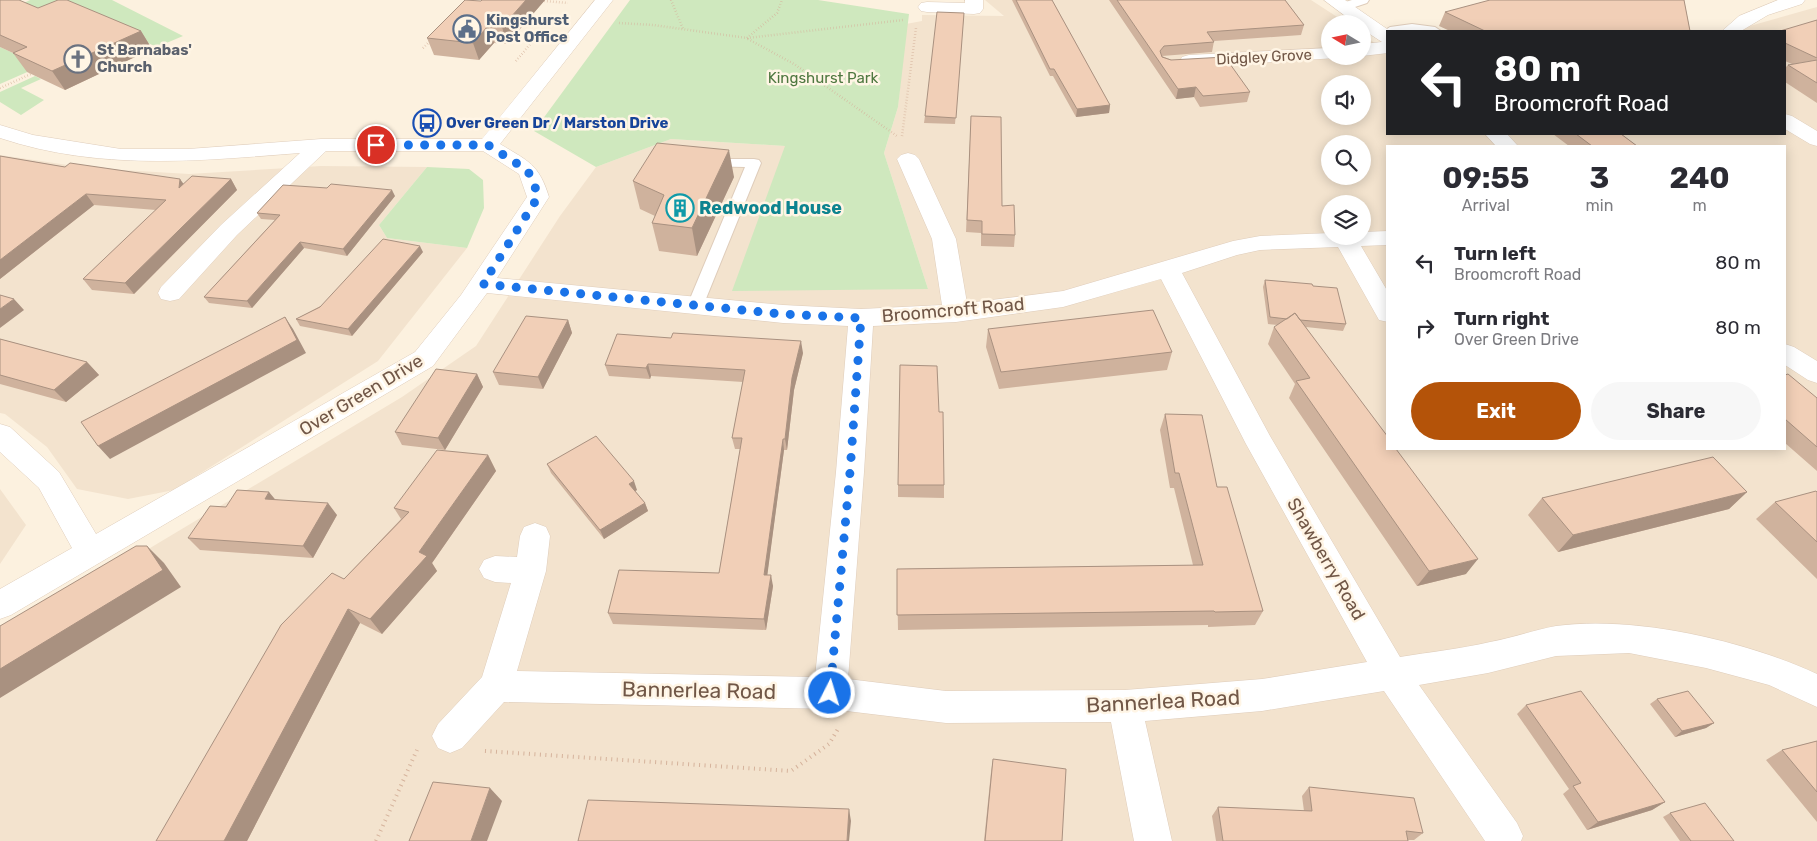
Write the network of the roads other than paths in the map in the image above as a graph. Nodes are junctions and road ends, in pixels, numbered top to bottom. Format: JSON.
{"nodes":[{"id":1,"x":604,"y":0,"type":"edge"},
{"id":2,"x":974,"y":0,"type":"edge"},
{"id":3,"x":1363,"y":0,"type":"edge"},
{"id":4,"x":1796,"y":0,"type":"edge"},
{"id":5,"x":1338,"y":3,"type":"edge"},
{"id":6,"x":927,"y":8,"type":"dead end"},
{"id":7,"x":1406,"y":30,"type":"edge"},
{"id":8,"x":1427,"y":30,"type":"edge"},
{"id":9,"x":1732,"y":30,"type":"edge"},
{"id":10,"x":1386,"y":35,"type":"edge"},
{"id":11,"x":1386,"y":37,"type":"edge"},
{"id":12,"x":1371,"y":45,"type":"edge"},
{"id":13,"x":1321,"y":54,"type":"edge"},
{"id":14,"x":1169,"y":62,"type":"edge"},
{"id":15,"x":1786,"y":121,"type":"edge"},
{"id":16,"x":0,"y":131,"type":"edge"},
{"id":17,"x":1496,"y":135,"type":"edge"},
{"id":18,"x":1817,"y":140,"type":"edge"},
{"id":19,"x":321,"y":145,"type":"junction"},
{"id":20,"x":488,"y":145,"type":"junction"},
{"id":21,"x":1507,"y":145,"type":"edge"},
{"id":22,"x":908,"y":159,"type":"dead end"},
{"id":23,"x":688,"y":163,"type":"edge"},
{"id":24,"x":1386,"y":238,"type":"edge"},
{"id":25,"x":1371,"y":239,"type":"edge"},
{"id":26,"x":1321,"y":241,"type":"edge"},
{"id":27,"x":1349,"y":245,"type":"edge"},
{"id":28,"x":1168,"y":269,"type":"junction"},
{"id":29,"x":483,"y":284,"type":"junction"},
{"id":30,"x":170,"y":293,"type":"dead end"},
{"id":31,"x":695,"y":306,"type":"junction"},
{"id":32,"x":1386,"y":310,"type":"edge"},
{"id":33,"x":956,"y":313,"type":"junction"},
{"id":34,"x":861,"y":318,"type":"junction"},
{"id":35,"x":1786,"y":354,"type":"edge"},
{"id":36,"x":1817,"y":373,"type":"edge"},
{"id":37,"x":0,"y":435,"type":"edge"},
{"id":38,"x":535,"y":536,"type":"dead end"},
{"id":39,"x":90,"y":552,"type":"junction"},
{"id":40,"x":495,"y":569,"type":"dead end"},
{"id":41,"x":530,"y":570,"type":"junction"},
{"id":42,"x":0,"y":605,"type":"edge"},
{"id":43,"x":1391,"y":673,"type":"junction"},
{"id":44,"x":496,"y":686,"type":"junction"},
{"id":45,"x":1817,"y":691,"type":"edge"},
{"id":46,"x":844,"y":694,"type":"junction"},
{"id":47,"x":1125,"y":706,"type":"junction"},
{"id":48,"x":448,"y":744,"type":"road end"},
{"id":49,"x":1504,"y":836,"type":"dead end"},
{"id":50,"x":1153,"y":841,"type":"edge"}],
"edges":[{"from":1,"to":20,"type":"street"},
{"from":2,"to":6,"type":"street"},
{"from":3,"to":5,"type":"lane"},
{"from":4,"to":9,"type":"street"},
{"from":5,"to":10,"type":"street"},
{"from":7,"to":8,"type":"lane"},
{"from":11,"to":12,"type":"street"},
{"from":13,"to":14,"type":"street","name":"Didgley Grove"},
{"from":15,"to":18,"type":"street"},
{"from":16,"to":19,"type":"street"},
{"from":17,"to":21,"type":"street"},
{"from":19,"to":20,"type":"street"},
{"from":19,"to":30,"type":"street"},
{"from":20,"to":29,"type":"street","name":"Over Green Drive"},
{"from":22,"to":33,"type":"street"},
{"from":23,"to":31,"type":"lane"},
{"from":24,"to":25,"type":"street","name":"Broomcroft Road"},
{"from":26,"to":28,"type":"street","name":"Broomcroft Road"},
{"from":27,"to":32,"type":"street"},
{"from":28,"to":33,"type":"street","name":"Broomcroft Road"},
{"from":28,"to":43,"type":"street","name":"Shawberry Road"},
{"from":29,"to":31,"type":"street","name":"Broomcroft Road"},
{"from":29,"to":39,"type":"street","name":"Over Green Drive"},
{"from":31,"to":34,"type":"street","name":"Broomcroft Road"},
{"from":33,"to":34,"type":"street","name":"Broomcroft Road"},
{"from":34,"to":46,"type":"street"},
{"from":35,"to":36,"type":"street"},
{"from":37,"to":39,"type":"street"},
{"from":38,"to":41,"type":"street"},
{"from":39,"to":42,"type":"street","name":"Over Green Drive"},
{"from":40,"to":41,"type":"street"},
{"from":41,"to":44,"type":"street"},
{"from":43,"to":45,"type":"street","name":"Bannerlea Road"},
{"from":43,"to":47,"type":"street","name":"Bannerlea Road"},
{"from":43,"to":49,"type":"street","name":"Shawberry Road"},
{"from":44,"to":46,"type":"street","name":"Bannerlea Road"},
{"from":44,"to":48,"type":"street"},
{"from":46,"to":47,"type":"street","name":"Bannerlea Road"},
{"from":47,"to":50,"type":"street"}]}
